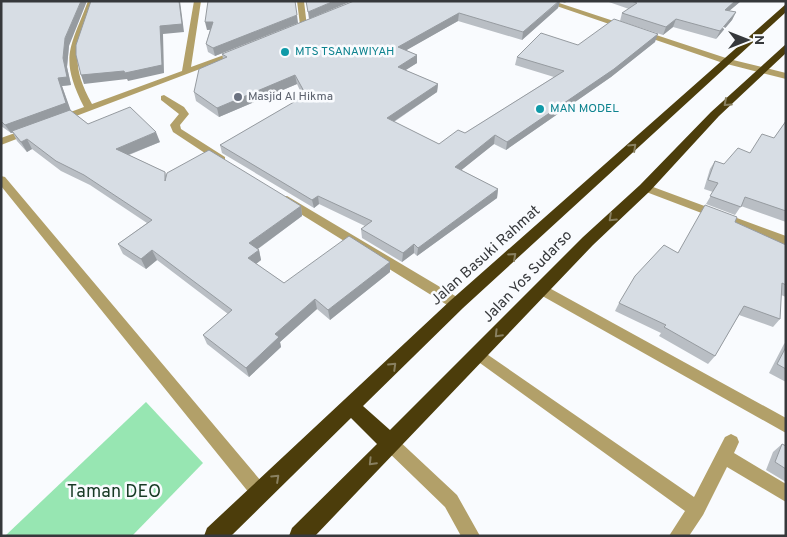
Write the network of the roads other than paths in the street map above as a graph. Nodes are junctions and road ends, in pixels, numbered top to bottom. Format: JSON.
{"nodes":[{"id":1,"x":92,"y":1,"type":"edge"},
{"id":2,"x":198,"y":1,"type":"edge"},
{"id":3,"x":300,"y":1,"type":"edge"},
{"id":4,"x":552,"y":2,"type":"edge"},
{"id":5,"x":786,"y":7,"type":"edge"},
{"id":6,"x":305,"y":25,"type":"edge"},
{"id":7,"x":786,"y":47,"type":"edge"},
{"id":8,"x":246,"y":49,"type":"edge"},
{"id":9,"x":726,"y":61,"type":"junction"},
{"id":10,"x":763,"y":71,"type":"junction"},
{"id":11,"x":186,"y":73,"type":"junction"},
{"id":12,"x":786,"y":76,"type":"edge"},
{"id":13,"x":164,"y":98,"type":"dead end"},
{"id":14,"x":89,"y":108,"type":"junction"},
{"id":15,"x":54,"y":122,"type":"edge"},
{"id":16,"x":36,"y":128,"type":"edge"},
{"id":17,"x":1,"y":142,"type":"edge"},
{"id":18,"x":232,"y":166,"type":"edge"},
{"id":19,"x":1,"y":179,"type":"edge"},
{"id":20,"x":645,"y":188,"type":"junction"},
{"id":21,"x":274,"y":192,"type":"edge"},
{"id":22,"x":786,"y":241,"type":"edge"},
{"id":23,"x":542,"y":288,"type":"junction"},
{"id":24,"x":457,"y":304,"type":"junction"},
{"id":25,"x":478,"y":354,"type":"junction"},
{"id":26,"x":352,"y":406,"type":"junction"},
{"id":27,"x":786,"y":426,"type":"edge"},
{"id":28,"x":390,"y":443,"type":"junction"},
{"id":29,"x":260,"y":493,"type":"junction"},
{"id":30,"x":786,"y":494,"type":"edge"},
{"id":31,"x":697,"y":509,"type":"junction"},
{"id":32,"x":215,"y":536,"type":"edge"},
{"id":33,"x":300,"y":536,"type":"edge"},
{"id":34,"x":471,"y":536,"type":"edge"},
{"id":35,"x":678,"y":536,"type":"edge"}],
"edges":[{"from":1,"to":14,"type":"street"},
{"from":2,"to":11,"type":"street"},
{"from":3,"to":6,"type":"street"},
{"from":4,"to":9,"type":"street"},
{"from":5,"to":9,"type":"highway","name":"Jalan Basuki Rahmat"},
{"from":7,"to":10,"type":"highway","name":"Jalan Yos Sudarso"},
{"from":8,"to":11,"type":"street"},
{"from":9,"to":10,"type":"street"},
{"from":24,"to":9,"type":"highway","name":"Jalan Basuki Rahmat","one_way":true},
{"from":10,"to":12,"type":"street"},
{"from":10,"to":20,"type":"highway","name":"Jalan Yos Sudarso","one_way":true},
{"from":11,"to":14,"type":"street"},
{"from":13,"to":18,"type":"street"},
{"from":14,"to":15,"type":"street"},
{"from":16,"to":17,"type":"street"},
{"from":19,"to":29,"type":"street"},
{"from":20,"to":22,"type":"street"},
{"from":20,"to":23,"type":"highway","name":"Jalan Yos Sudarso","one_way":true},
{"from":21,"to":24,"type":"street"},
{"from":23,"to":25,"type":"highway","name":"Jalan Yos Sudarso","one_way":true},
{"from":23,"to":27,"type":"street"},
{"from":26,"to":24,"type":"highway","name":"Jalan Basuki Rahmat","one_way":true},
{"from":25,"to":28,"type":"highway","name":"Jalan Yos Sudarso"},
{"from":25,"to":31,"type":"street"},
{"from":26,"to":28,"type":"highway"},
{"from":29,"to":26,"type":"highway","name":"Jalan Basuki Rahmat","one_way":true},
{"from":28,"to":33,"type":"highway","name":"Jalan Yos Sudarso","one_way":true},
{"from":28,"to":34,"type":"street"},
{"from":29,"to":32,"type":"highway","name":"Jalan Basuki Rahmat"},
{"from":30,"to":31,"type":"street"},
{"from":31,"to":35,"type":"street"}]}
